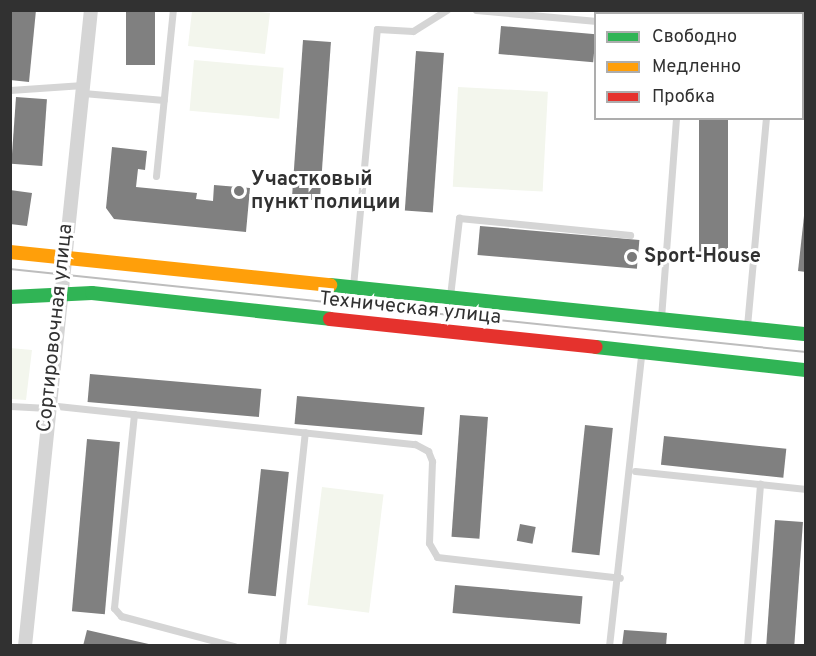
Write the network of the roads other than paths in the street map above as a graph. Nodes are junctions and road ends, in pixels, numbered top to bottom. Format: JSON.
{"nodes":[{"id":1,"x":90,"y":10,"type":"edge"},
{"id":2,"x":172,"y":10,"type":"edge"},
{"id":3,"x":447,"y":10,"type":"edge"},
{"id":4,"x":476,"y":10,"type":"edge"},
{"id":5,"x":594,"y":21,"type":"edge"},
{"id":6,"x":82,"y":89,"type":"junction"},
{"id":7,"x":10,"y":90,"type":"edge"},
{"id":8,"x":164,"y":100,"type":"junction"},
{"id":9,"x":676,"y":120,"type":"edge"},
{"id":10,"x":766,"y":120,"type":"edge"},
{"id":11,"x":156,"y":176,"type":"dead end"},
{"id":12,"x":630,"y":235,"type":"dead end"},
{"id":13,"x":10,"y":252,"type":"edge"},
{"id":14,"x":63,"y":258,"type":"junction"},
{"id":15,"x":353,"y":286,"type":"junction"},
{"id":16,"x":58,"y":295,"type":"junction"},
{"id":17,"x":450,"y":296,"type":"junction"},
{"id":18,"x":10,"y":297,"type":"edge"},
{"id":19,"x":662,"y":318,"type":"junction"},
{"id":20,"x":747,"y":328,"type":"junction"},
{"id":21,"x":806,"y":334,"type":"edge"},
{"id":22,"x":642,"y":353,"type":"junction"},
{"id":23,"x":806,"y":370,"type":"edge"},
{"id":24,"x":10,"y":406,"type":"edge"},
{"id":25,"x":48,"y":407,"type":"junction"},
{"id":26,"x":134,"y":414,"type":"junction"},
{"id":27,"x":305,"y":432,"type":"junction"},
{"id":28,"x":634,"y":471,"type":"dead end"},
{"id":29,"x":760,"y":484,"type":"junction"},
{"id":30,"x":806,"y":489,"type":"edge"},
{"id":31,"x":620,"y":578,"type":"junction"},
{"id":32,"x":25,"y":645,"type":"edge"},
{"id":33,"x":234,"y":645,"type":"edge"},
{"id":34,"x":282,"y":645,"type":"edge"},
{"id":35,"x":609,"y":645,"type":"edge"},
{"id":36,"x":747,"y":645,"type":"edge"}],
"edges":[{"from":1,"to":6,"type":"street","name":"Сортировочная улица"},
{"from":2,"to":8,"type":"lane"},
{"from":3,"to":15,"type":"lane"},
{"from":4,"to":5,"type":"lane"},
{"from":6,"to":7,"type":"lane"},
{"from":6,"to":8,"type":"lane"},
{"from":6,"to":14,"type":"street","name":"Сортировочная улица"},
{"from":8,"to":11,"type":"lane"},
{"from":9,"to":19,"type":"lane"},
{"from":10,"to":20,"type":"lane"},
{"from":12,"to":17,"type":"lane"},
{"from":13,"to":14,"type":"street"},
{"from":14,"to":15,"type":"street"},
{"from":14,"to":16,"type":"street","name":"Сортировочная улица"},
{"from":15,"to":17,"type":"street"},
{"from":16,"to":18,"type":"street","name":"Техническая улица"},
{"from":16,"to":22,"type":"street","name":"Техническая улица"},
{"from":16,"to":25,"type":"street","name":"Сортировочная улица"},
{"from":17,"to":19,"type":"street"},
{"from":19,"to":20,"type":"street"},
{"from":20,"to":21,"type":"street"},
{"from":22,"to":23,"type":"street","name":"Техническая улица"},
{"from":22,"to":31,"type":"lane"},
{"from":24,"to":25,"type":"lane"},
{"from":25,"to":26,"type":"lane"},
{"from":25,"to":32,"type":"street","name":"Сортировочная улица"},
{"from":26,"to":27,"type":"lane"},
{"from":26,"to":33,"type":"lane"},
{"from":27,"to":31,"type":"lane"},
{"from":27,"to":34,"type":"lane"},
{"from":28,"to":29,"type":"lane"},
{"from":29,"to":30,"type":"lane"},
{"from":29,"to":36,"type":"lane"},
{"from":31,"to":35,"type":"lane"}]}
